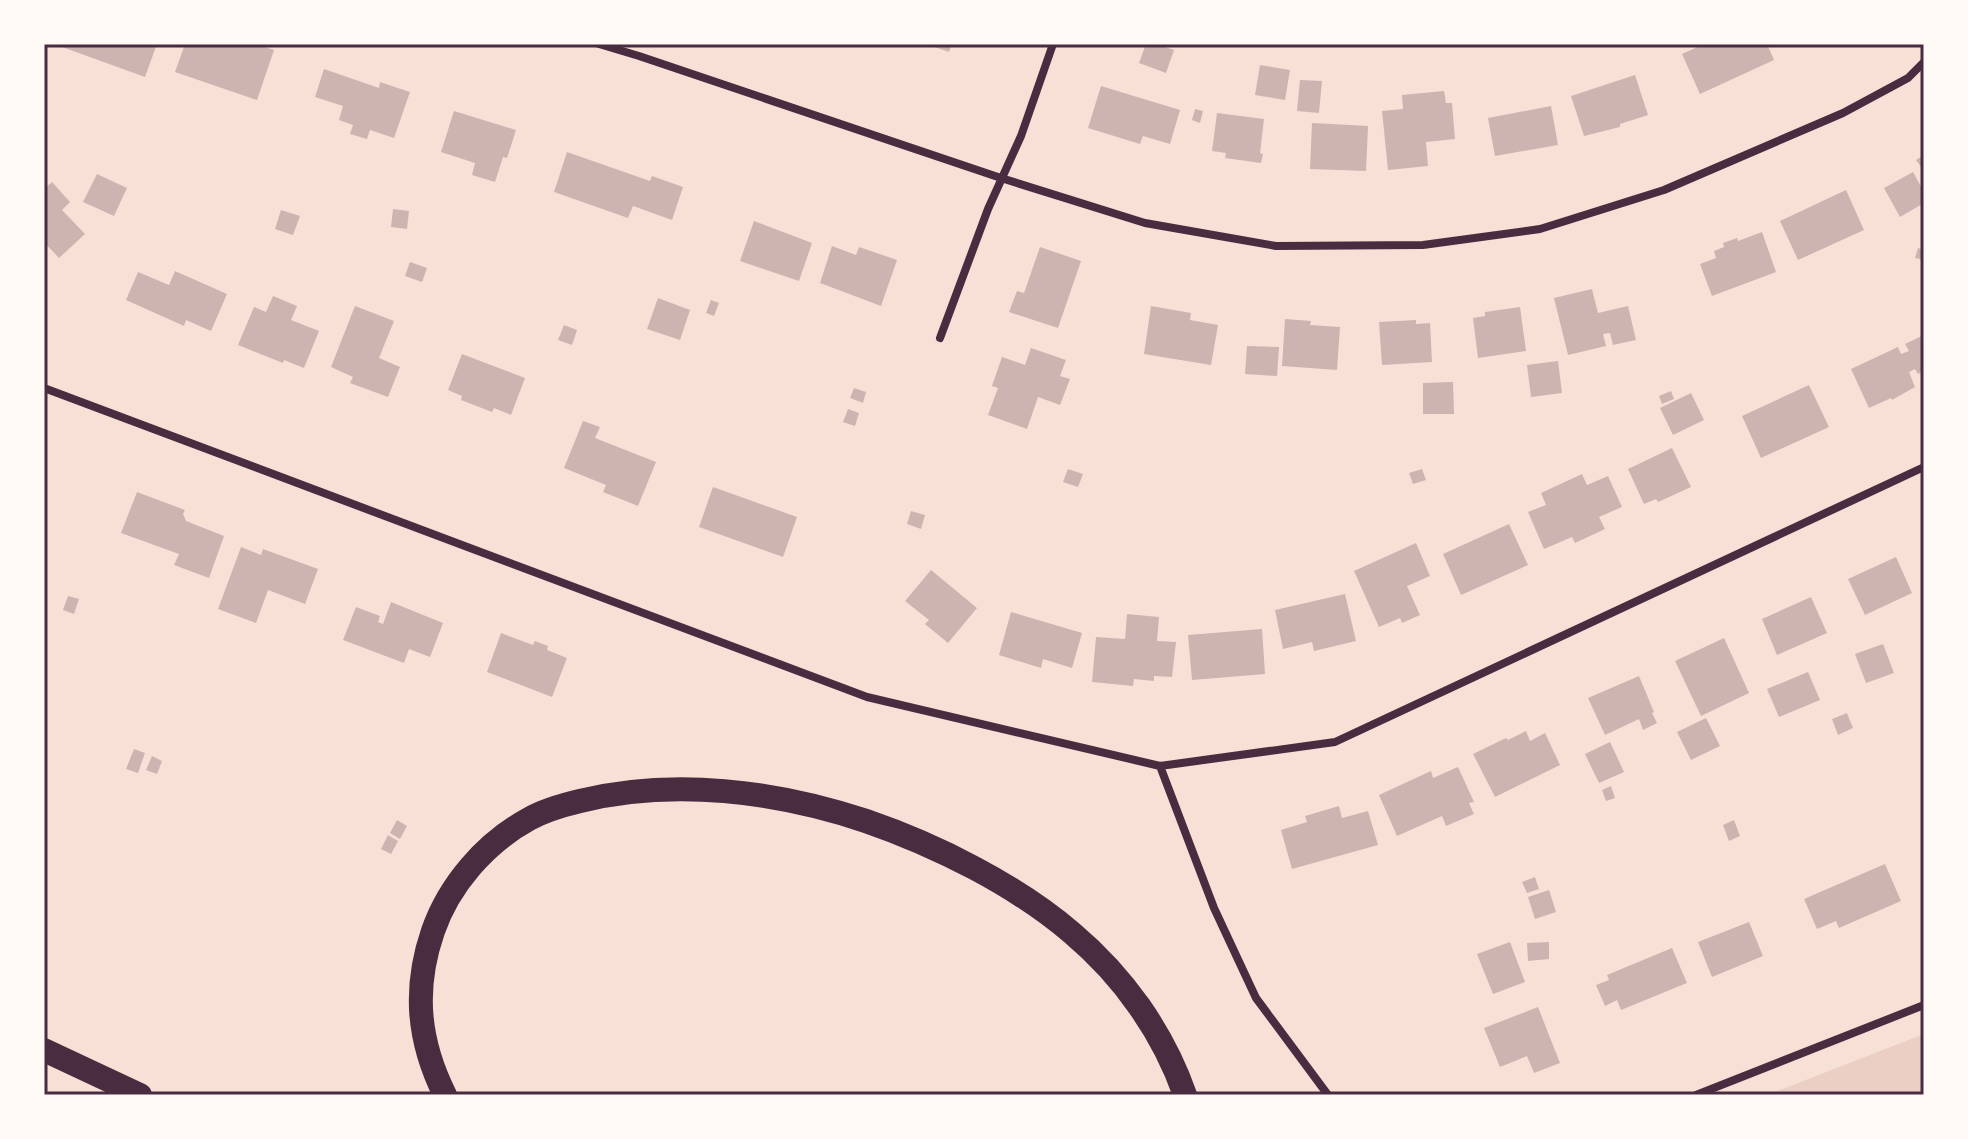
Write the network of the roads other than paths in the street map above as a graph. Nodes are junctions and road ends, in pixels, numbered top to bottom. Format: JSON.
{"nodes":[{"id":1,"x":599,"y":44,"type":"edge"},
{"id":2,"x":1053,"y":44,"type":"edge"},
{"id":3,"x":1924,"y":62,"type":"edge"},
{"id":4,"x":1001,"y":178,"type":"junction"},
{"id":5,"x":940,"y":338,"type":"dead end"},
{"id":6,"x":44,"y":388,"type":"edge"},
{"id":7,"x":1924,"y":467,"type":"edge"},
{"id":8,"x":1160,"y":766,"type":"junction"},
{"id":9,"x":1924,"y":1005,"type":"edge"},
{"id":10,"x":44,"y":1050,"type":"edge"},
{"id":11,"x":140,"y":1095,"type":"edge"},
{"id":12,"x":445,"y":1095,"type":"edge"},
{"id":13,"x":1185,"y":1095,"type":"edge"},
{"id":14,"x":1328,"y":1095,"type":"edge"},
{"id":15,"x":1696,"y":1095,"type":"edge"}],
"edges":[{"from":1,"to":4,"type":"street"},
{"from":2,"to":4,"type":"street"},
{"from":3,"to":4,"type":"street"},
{"from":4,"to":5,"type":"street"},
{"from":6,"to":8,"type":"street"},
{"from":7,"to":8,"type":"street"},
{"from":8,"to":14,"type":"street"},
{"from":9,"to":15,"type":"street"},
{"from":10,"to":11,"type":"highway"},
{"from":12,"to":13,"type":"highway"}]}
